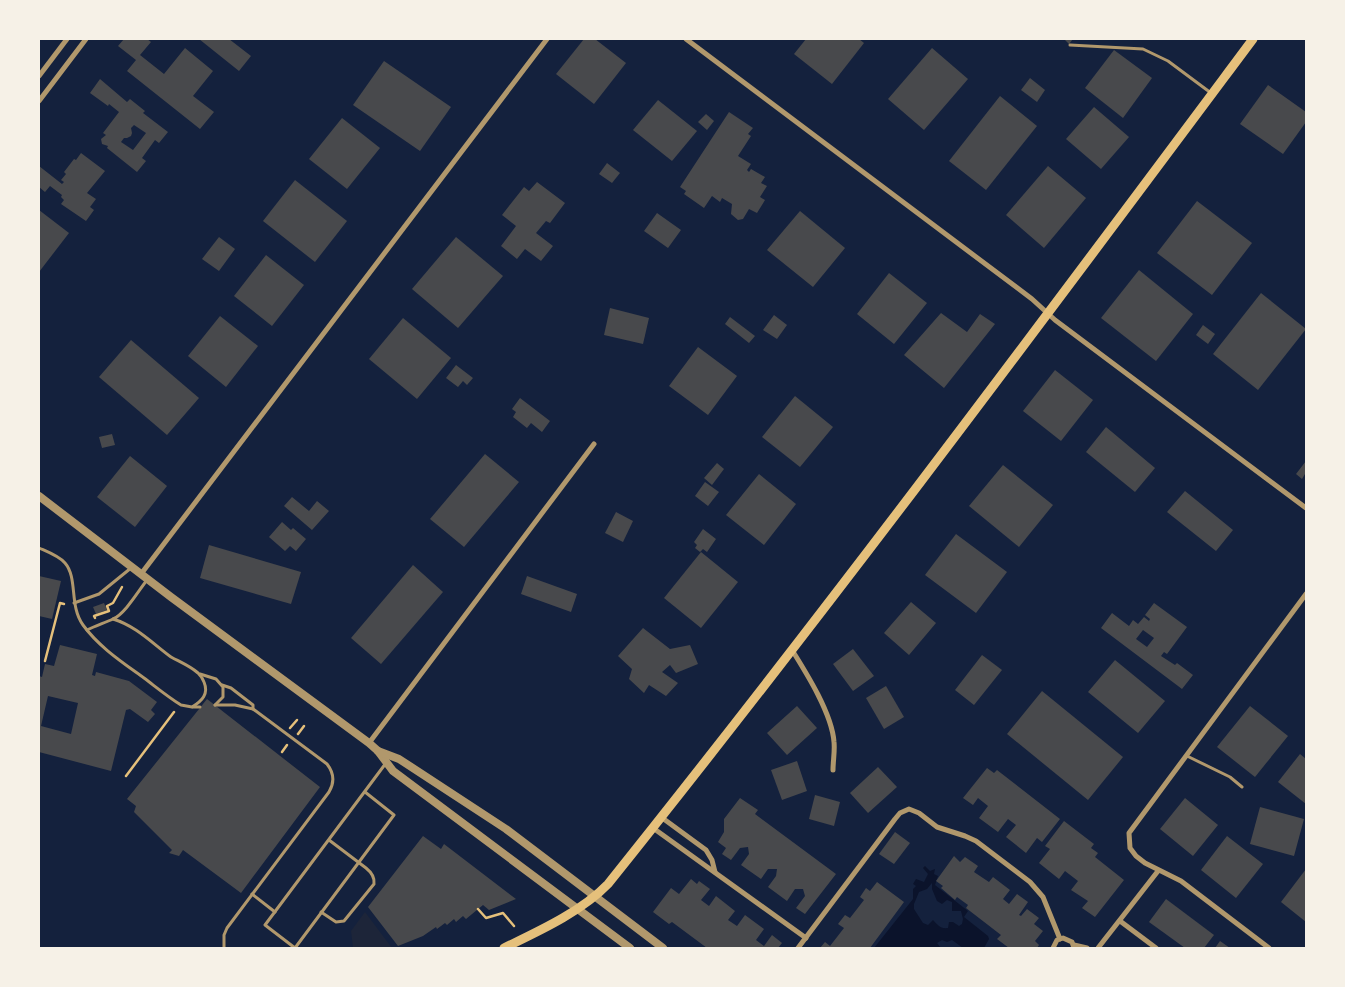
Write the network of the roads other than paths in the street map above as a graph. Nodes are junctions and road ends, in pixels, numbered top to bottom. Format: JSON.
{"nodes":[{"id":1,"x":67,"y":39,"type":"edge"},
{"id":2,"x":86,"y":39,"type":"edge"},
{"id":3,"x":547,"y":39,"type":"edge"},
{"id":4,"x":686,"y":39,"type":"edge"},
{"id":5,"x":1253,"y":39,"type":"edge"},
{"id":6,"x":1070,"y":45,"type":"dead end"},
{"id":7,"x":39,"y":76,"type":"edge"},
{"id":8,"x":1212,"y":94,"type":"junction"},
{"id":9,"x":39,"y":101,"type":"edge"},
{"id":10,"x":1047,"y":313,"type":"junction"},
{"id":11,"x":594,"y":444,"type":"dead end"},
{"id":12,"x":39,"y":496,"type":"edge"},
{"id":13,"x":1306,"y":508,"type":"edge"},
{"id":14,"x":39,"y":548,"type":"edge"},
{"id":15,"x":132,"y":567,"type":"junction"},
{"id":16,"x":144,"y":577,"type":"junction"},
{"id":17,"x":1306,"y":594,"type":"edge"},
{"id":18,"x":74,"y":604,"type":"junction"},
{"id":19,"x":113,"y":619,"type":"junction"},
{"id":20,"x":87,"y":630,"type":"junction"},
{"id":21,"x":792,"y":650,"type":"junction"},
{"id":22,"x":198,"y":673,"type":"junction"},
{"id":23,"x":222,"y":685,"type":"junction"},
{"id":24,"x":192,"y":707,"type":"junction"},
{"id":25,"x":200,"y":707,"type":"dead end"},
{"id":26,"x":253,"y":709,"type":"junction"},
{"id":27,"x":369,"y":743,"type":"junction"},
{"id":28,"x":1187,"y":756,"type":"junction"},
{"id":29,"x":389,"y":759,"type":"junction"},
{"id":30,"x":833,"y":770,"type":"dead end"},
{"id":31,"x":1242,"y":787,"type":"dead end"},
{"id":32,"x":365,"y":792,"type":"junction"},
{"id":33,"x":661,"y":817,"type":"junction"},
{"id":34,"x":652,"y":828,"type":"junction"},
{"id":35,"x":329,"y":840,"type":"junction"},
{"id":36,"x":359,"y":862,"type":"junction"},
{"id":37,"x":1158,"y":870,"type":"junction"},
{"id":38,"x":715,"y":872,"type":"junction"},
{"id":39,"x":252,"y":894,"type":"junction"},
{"id":40,"x":593,"y":896,"type":"junction"},
{"id":41,"x":577,"y":908,"type":"junction"},
{"id":42,"x":275,"y":912,"type":"junction"},
{"id":43,"x":322,"y":912,"type":"junction"},
{"id":44,"x":1120,"y":920,"type":"junction"},
{"id":45,"x":806,"y":938,"type":"junction"},
{"id":46,"x":1060,"y":939,"type":"junction"},
{"id":47,"x":1074,"y":947,"type":"edge"},
{"id":48,"x":224,"y":948,"type":"edge"},
{"id":49,"x":504,"y":948,"type":"edge"},
{"id":50,"x":630,"y":948,"type":"edge"},
{"id":51,"x":663,"y":948,"type":"edge"},
{"id":52,"x":798,"y":948,"type":"edge"},
{"id":53,"x":1053,"y":948,"type":"edge"},
{"id":54,"x":1087,"y":948,"type":"edge"},
{"id":55,"x":1098,"y":948,"type":"edge"},
{"id":56,"x":1156,"y":948,"type":"edge"},
{"id":57,"x":1269,"y":948,"type":"edge"}],
"edges":[{"from":1,"to":7,"type":"street"},
{"from":2,"to":9,"type":"street"},
{"from":3,"to":16,"type":"street"},
{"from":4,"to":10,"type":"street"},
{"from":5,"to":8,"type":"main road"},
{"from":6,"to":8,"type":"lane"},
{"from":8,"to":10,"type":"main road"},
{"from":10,"to":13,"type":"street"},
{"from":10,"to":21,"type":"main road"},
{"from":11,"to":27,"type":"street"},
{"from":12,"to":15,"type":"street"},
{"from":14,"to":18,"type":"lane"},
{"from":15,"to":16,"type":"street"},
{"from":15,"to":18,"type":"lane"},
{"from":16,"to":19,"type":"lane"},
{"from":16,"to":27,"type":"street"},
{"from":17,"to":28,"type":"street"},
{"from":18,"to":20,"type":"lane"},
{"from":19,"to":20,"type":"lane"},
{"from":19,"to":22,"type":"lane"},
{"from":20,"to":24,"type":"lane"},
{"from":21,"to":30,"type":"street"},
{"from":21,"to":33,"type":"main road"},
{"from":22,"to":23,"type":"lane"},
{"from":22,"to":24,"type":"lane"},
{"from":23,"to":26,"type":"lane"},
{"from":23,"to":26,"type":"lane"},
{"from":24,"to":25,"type":"lane"},
{"from":26,"to":39,"type":"lane"},
{"from":27,"to":29,"type":"street"},
{"from":28,"to":31,"type":"lane"},
{"from":28,"to":37,"type":"street"},
{"from":29,"to":32,"type":"lane"},
{"from":29,"to":40,"type":"street"},
{"from":29,"to":41,"type":"street"},
{"from":32,"to":35,"type":"lane"},
{"from":32,"to":36,"type":"lane"},
{"from":33,"to":34,"type":"main road"},
{"from":33,"to":38,"type":"street"},
{"from":34,"to":38,"type":"street"},
{"from":34,"to":40,"type":"main road"},
{"from":35,"to":36,"type":"lane"},
{"from":35,"to":42,"type":"lane"},
{"from":36,"to":43,"type":"lane"},
{"from":36,"to":43,"type":"lane"},
{"from":37,"to":44,"type":"street"},
{"from":37,"to":57,"type":"street"},
{"from":38,"to":45,"type":"street"},
{"from":39,"to":42,"type":"lane"},
{"from":39,"to":48,"type":"lane"},
{"from":40,"to":41,"type":"main road"},
{"from":40,"to":51,"type":"street"},
{"from":41,"to":49,"type":"main road"},
{"from":41,"to":50,"type":"street"},
{"from":42,"to":43,"type":"lane"},
{"from":44,"to":55,"type":"street"},
{"from":44,"to":56,"type":"street"},
{"from":45,"to":46,"type":"street"},
{"from":45,"to":52,"type":"street"},
{"from":46,"to":47,"type":"street"},
{"from":46,"to":53,"type":"street"},
{"from":47,"to":54,"type":"street"}]}
